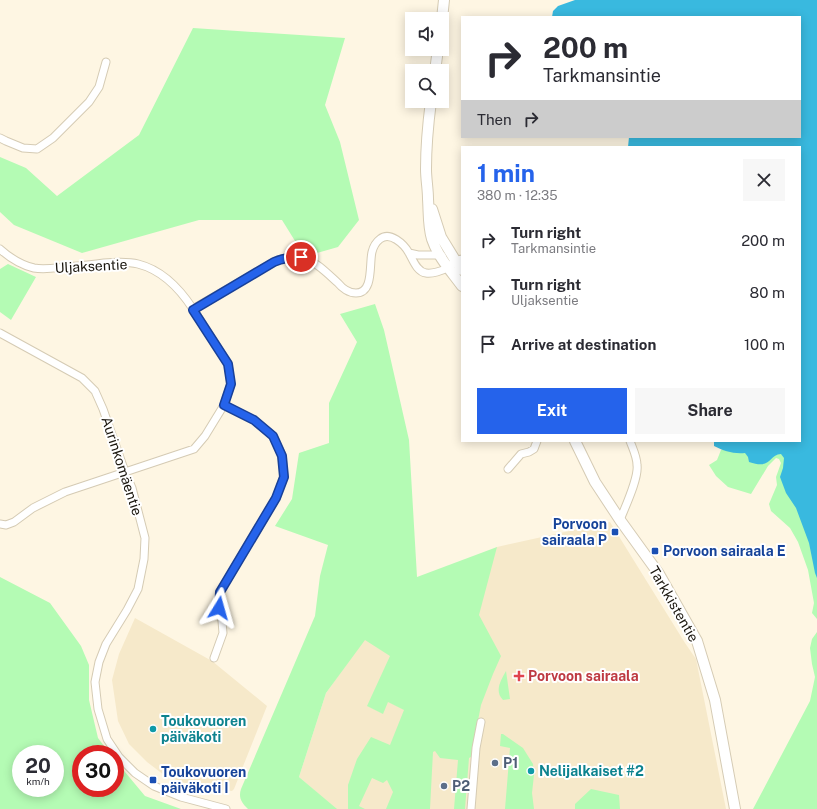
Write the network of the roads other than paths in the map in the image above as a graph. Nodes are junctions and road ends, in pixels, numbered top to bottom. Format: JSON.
{"nodes":[{"id":1,"x":444,"y":0,"type":"edge"},
{"id":2,"x":443,"y":12,"type":"edge"},
{"id":3,"x":106,"y":62,"type":"dead end"},
{"id":4,"x":430,"y":108,"type":"edge"},
{"id":5,"x":0,"y":138,"type":"edge"},
{"id":6,"x":428,"y":198,"type":"junction"},
{"id":7,"x":0,"y":249,"type":"edge"},
{"id":8,"x":409,"y":252,"type":"junction"},
{"id":9,"x":440,"y":255,"type":"junction"},
{"id":10,"x":455,"y":262,"type":"edge"},
{"id":11,"x":461,"y":283,"type":"edge"},
{"id":12,"x":193,"y":310,"type":"junction"},
{"id":13,"x":0,"y":333,"type":"edge"},
{"id":14,"x":224,"y":405,"type":"junction"},
{"id":15,"x":536,"y":442,"type":"edge"},
{"id":16,"x":575,"y":442,"type":"edge"},
{"id":17,"x":630,"y":442,"type":"edge"},
{"id":18,"x":508,"y":469,"type":"dead end"},
{"id":19,"x":125,"y":472,"type":"junction"},
{"id":20,"x":620,"y":520,"type":"junction"},
{"id":21,"x":0,"y":524,"type":"edge"},
{"id":22,"x":214,"y":658,"type":"dead end"},
{"id":23,"x":481,"y":722,"type":"dead end"},
{"id":24,"x":226,"y":809,"type":"edge"},
{"id":25,"x":471,"y":809,"type":"edge"},
{"id":26,"x":735,"y":809,"type":"edge"}],
"edges":[{"from":1,"to":2,"type":"street"},
{"from":3,"to":5,"type":"street"},
{"from":4,"to":6,"type":"street"},
{"from":6,"to":9,"type":"street"},
{"from":6,"to":10,"type":"street"},
{"from":7,"to":12,"type":"street","name":"Uljaksentie"},
{"from":8,"to":9,"type":"street"},
{"from":8,"to":10,"type":"street"},
{"from":8,"to":12,"type":"street"},
{"from":9,"to":10,"type":"street"},
{"from":10,"to":11,"type":"street"},
{"from":12,"to":14,"type":"street","name":"Uljaksentie"},
{"from":13,"to":19,"type":"street","name":"Aurinkomäentie"},
{"from":14,"to":19,"type":"street","name":"Uljaksentie"},
{"from":14,"to":22,"type":"street"},
{"from":15,"to":18,"type":"street"},
{"from":16,"to":20,"type":"street","name":"Tarkkistentie"},
{"from":17,"to":20,"type":"street"},
{"from":19,"to":21,"type":"street","name":"Uljaksentie"},
{"from":19,"to":24,"type":"street","name":"Aurinkomäentie"},
{"from":20,"to":26,"type":"street","name":"Tarkkistentie"},
{"from":23,"to":25,"type":"street"}]}
